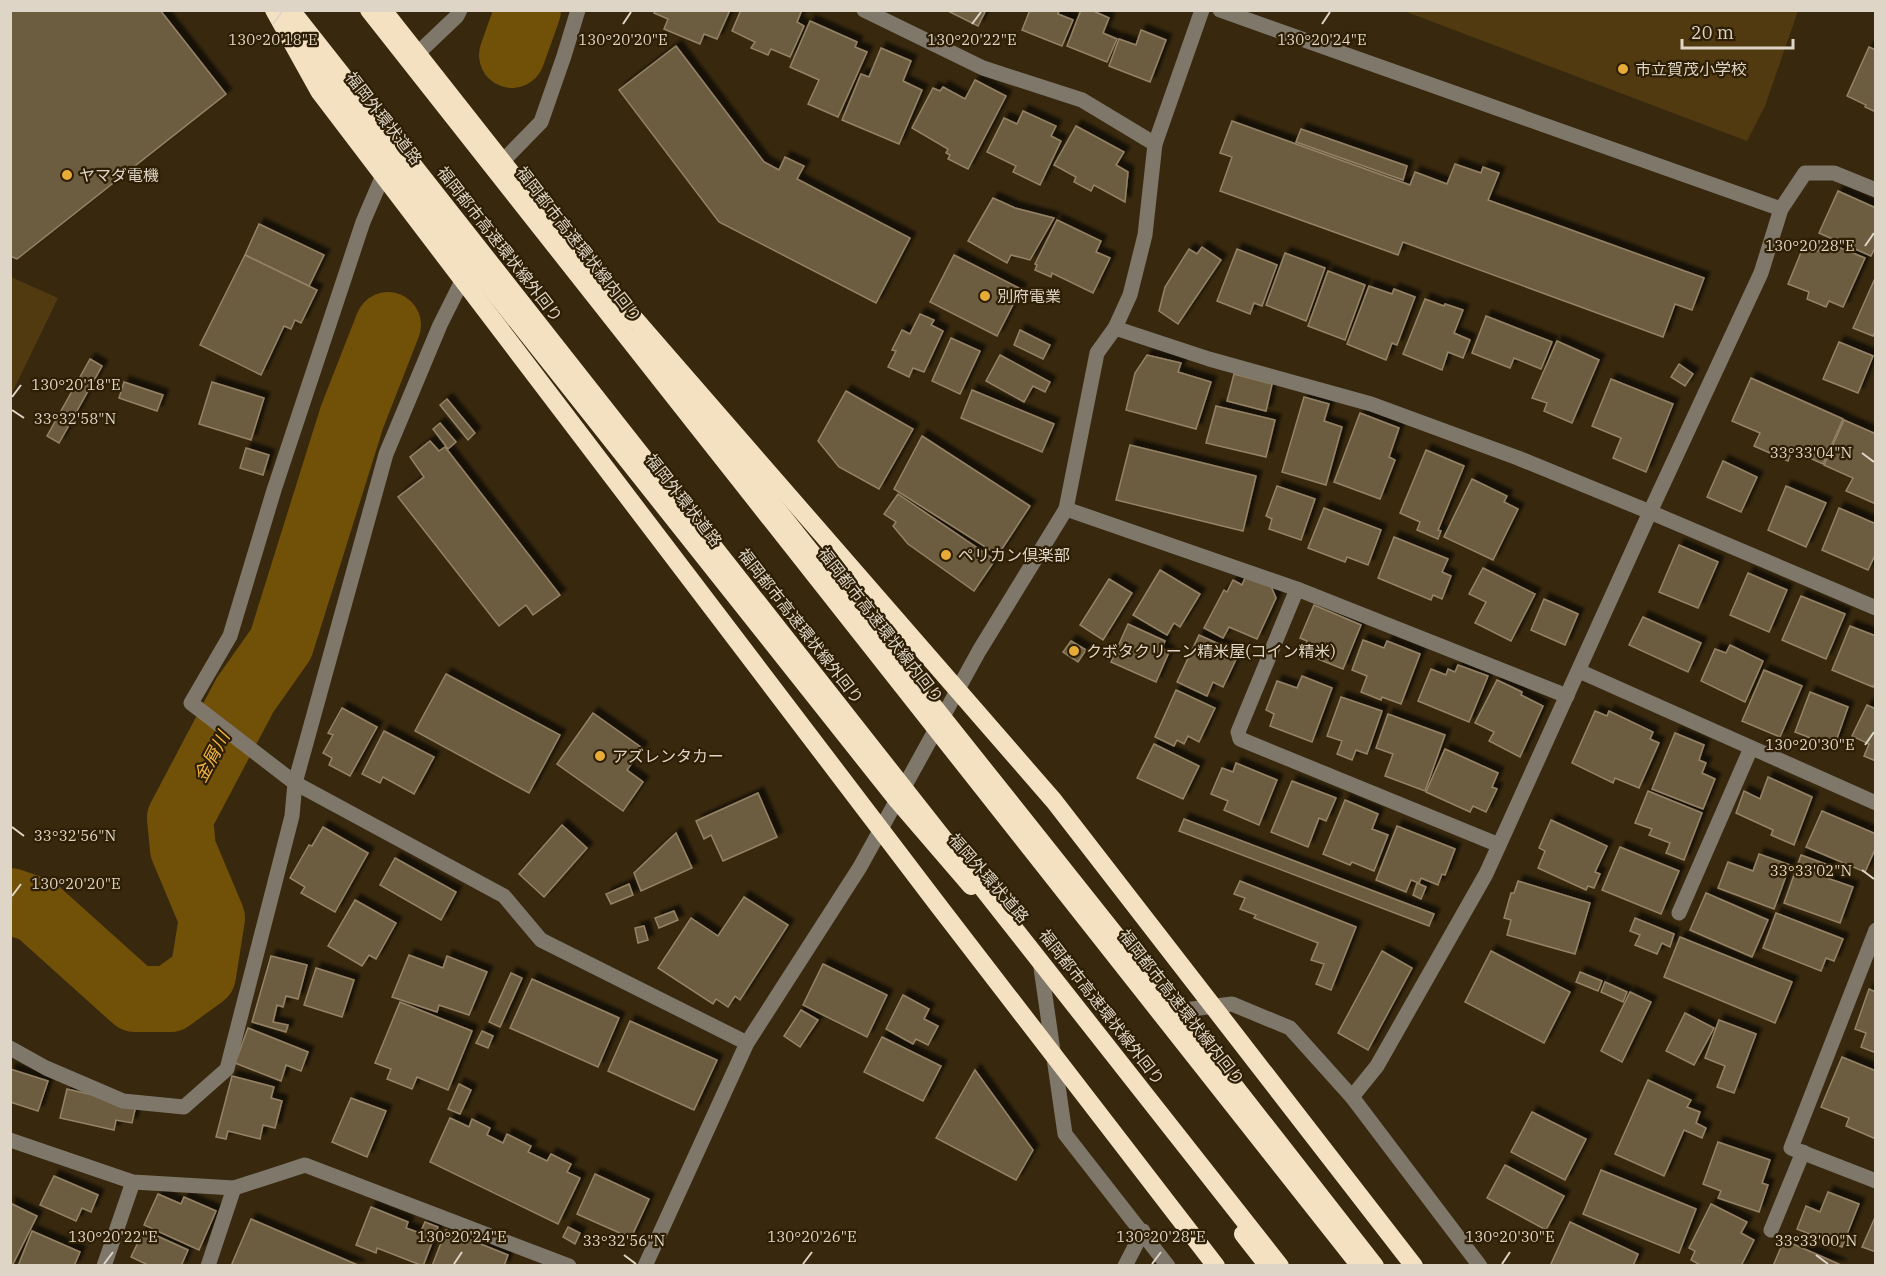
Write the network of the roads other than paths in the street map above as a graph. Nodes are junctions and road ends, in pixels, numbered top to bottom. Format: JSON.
{"nodes":[{"id":1,"x":274,"y":10,"type":"edge"},
{"id":2,"x":291,"y":10,"type":"edge"},
{"id":3,"x":369,"y":10,"type":"edge"},
{"id":4,"x":383,"y":10,"type":"edge"},
{"id":5,"x":460,"y":10,"type":"edge"},
{"id":6,"x":578,"y":10,"type":"edge"},
{"id":7,"x":864,"y":10,"type":"edge"},
{"id":8,"x":1202,"y":10,"type":"edge"},
{"id":9,"x":1220,"y":10,"type":"edge"},
{"id":10,"x":391,"y":38,"type":"junction"},
{"id":11,"x":417,"y":54,"type":"junction"},
{"id":12,"x":1155,"y":144,"type":"junction"},
{"id":13,"x":391,"y":157,"type":"junction"},
{"id":14,"x":502,"y":162,"type":"junction"},
{"id":15,"x":1875,"y":190,"type":"edge"},
{"id":16,"x":1781,"y":209,"type":"junction"},
{"id":17,"x":471,"y":263,"type":"junction"},
{"id":18,"x":1115,"y":328,"type":"junction"},
{"id":19,"x":1066,"y":509,"type":"junction"},
{"id":20,"x":1650,"y":512,"type":"junction"},
{"id":21,"x":1297,"y":589,"type":"junction"},
{"id":22,"x":1875,"y":608,"type":"edge"},
{"id":23,"x":1579,"y":671,"type":"junction"},
{"id":24,"x":1567,"y":696,"type":"junction"},
{"id":25,"x":941,"y":717,"type":"junction"},
{"id":26,"x":1752,"y":748,"type":"junction"},
{"id":27,"x":295,"y":783,"type":"junction"},
{"id":28,"x":897,"y":800,"type":"junction"},
{"id":29,"x":1875,"y":803,"type":"edge"},
{"id":30,"x":1499,"y":845,"type":"junction"},
{"id":31,"x":1679,"y":913,"type":"dead end"},
{"id":32,"x":1875,"y":930,"type":"edge"},
{"id":33,"x":1041,"y":968,"type":"junction"},
{"id":34,"x":1176,"y":1011,"type":"junction"},
{"id":35,"x":747,"y":1043,"type":"junction"},
{"id":36,"x":10,"y":1048,"type":"edge"},
{"id":37,"x":1352,"y":1097,"type":"junction"},
{"id":38,"x":10,"y":1140,"type":"edge"},
{"id":39,"x":1803,"y":1152,"type":"junction"},
{"id":40,"x":1875,"y":1181,"type":"edge"},
{"id":41,"x":133,"y":1182,"type":"junction"},
{"id":42,"x":234,"y":1188,"type":"junction"},
{"id":43,"x":1771,"y":1230,"type":"dead end"},
{"id":44,"x":1143,"y":1231,"type":"junction"},
{"id":45,"x":104,"y":1266,"type":"edge"},
{"id":46,"x":208,"y":1266,"type":"edge"},
{"id":47,"x":569,"y":1266,"type":"edge"},
{"id":48,"x":645,"y":1266,"type":"edge"},
{"id":49,"x":1125,"y":1266,"type":"edge"},
{"id":50,"x":1168,"y":1266,"type":"edge"},
{"id":51,"x":1216,"y":1266,"type":"edge"},
{"id":52,"x":1268,"y":1266,"type":"edge"},
{"id":53,"x":1280,"y":1266,"type":"edge"},
{"id":54,"x":1360,"y":1266,"type":"edge"},
{"id":55,"x":1375,"y":1266,"type":"edge"},
{"id":56,"x":1414,"y":1266,"type":"edge"},
{"id":57,"x":1480,"y":1266,"type":"edge"}],
"edges":[{"from":1,"to":13,"type":"highway","name":"福岡外環状道路"},
{"from":1,"to":51,"type":"highway","bridge":true},
{"from":2,"to":53,"type":"highway","name":"福岡都市高速環状線外回り","bridge":true},
{"from":3,"to":10,"type":"highway","name":"福岡都市高速環状線内回り","bridge":true},
{"from":4,"to":11,"type":"highway"},
{"from":5,"to":11,"type":"street"},
{"from":6,"to":14,"type":"street"},
{"from":7,"to":12,"type":"street"},
{"from":8,"to":12,"type":"street"},
{"from":9,"to":16,"type":"street"},
{"from":10,"to":54,"type":"highway","name":"福岡都市高速環状線内回り","bridge":true},
{"from":10,"to":56,"type":"highway","bridge":true},
{"from":11,"to":14,"type":"highway"},
{"from":12,"to":18,"type":"street"},
{"from":13,"to":17,"type":"highway","name":"福岡外環状道路"},
{"from":13,"to":27,"type":"street"},
{"from":14,"to":25,"type":"highway"},
{"from":15,"to":16,"type":"street"},
{"from":16,"to":20,"type":"street"},
{"from":17,"to":27,"type":"street"},
{"from":17,"to":28,"type":"highway","name":"福岡外環状道路"},
{"from":18,"to":19,"type":"street"},
{"from":18,"to":20,"type":"street"},
{"from":19,"to":21,"type":"street"},
{"from":19,"to":25,"type":"street"},
{"from":20,"to":22,"type":"street"},
{"from":20,"to":23,"type":"street"},
{"from":21,"to":24,"type":"street"},
{"from":21,"to":30,"type":"street"},
{"from":23,"to":24,"type":"street"},
{"from":23,"to":26,"type":"street"},
{"from":24,"to":30,"type":"street"},
{"from":25,"to":28,"type":"street"},
{"from":25,"to":34,"type":"highway"},
{"from":26,"to":29,"type":"street"},
{"from":26,"to":31,"type":"street"},
{"from":27,"to":35,"type":"street"},
{"from":27,"to":36,"type":"street"},
{"from":28,"to":33,"type":"highway","name":"福岡外環状道路"},
{"from":28,"to":35,"type":"street"},
{"from":30,"to":37,"type":"street"},
{"from":32,"to":39,"type":"street"},
{"from":33,"to":44,"type":"street"},
{"from":33,"to":52,"type":"highway","name":"福岡外環状道路"},
{"from":34,"to":37,"type":"street"},
{"from":34,"to":55,"type":"highway"},
{"from":35,"to":48,"type":"street"},
{"from":37,"to":57,"type":"street"},
{"from":38,"to":41,"type":"street"},
{"from":39,"to":40,"type":"street"},
{"from":39,"to":43,"type":"street"},
{"from":41,"to":42,"type":"street"},
{"from":41,"to":45,"type":"street"},
{"from":42,"to":46,"type":"street"},
{"from":42,"to":47,"type":"street"},
{"from":44,"to":49,"type":"street"},
{"from":44,"to":50,"type":"street"}]}
